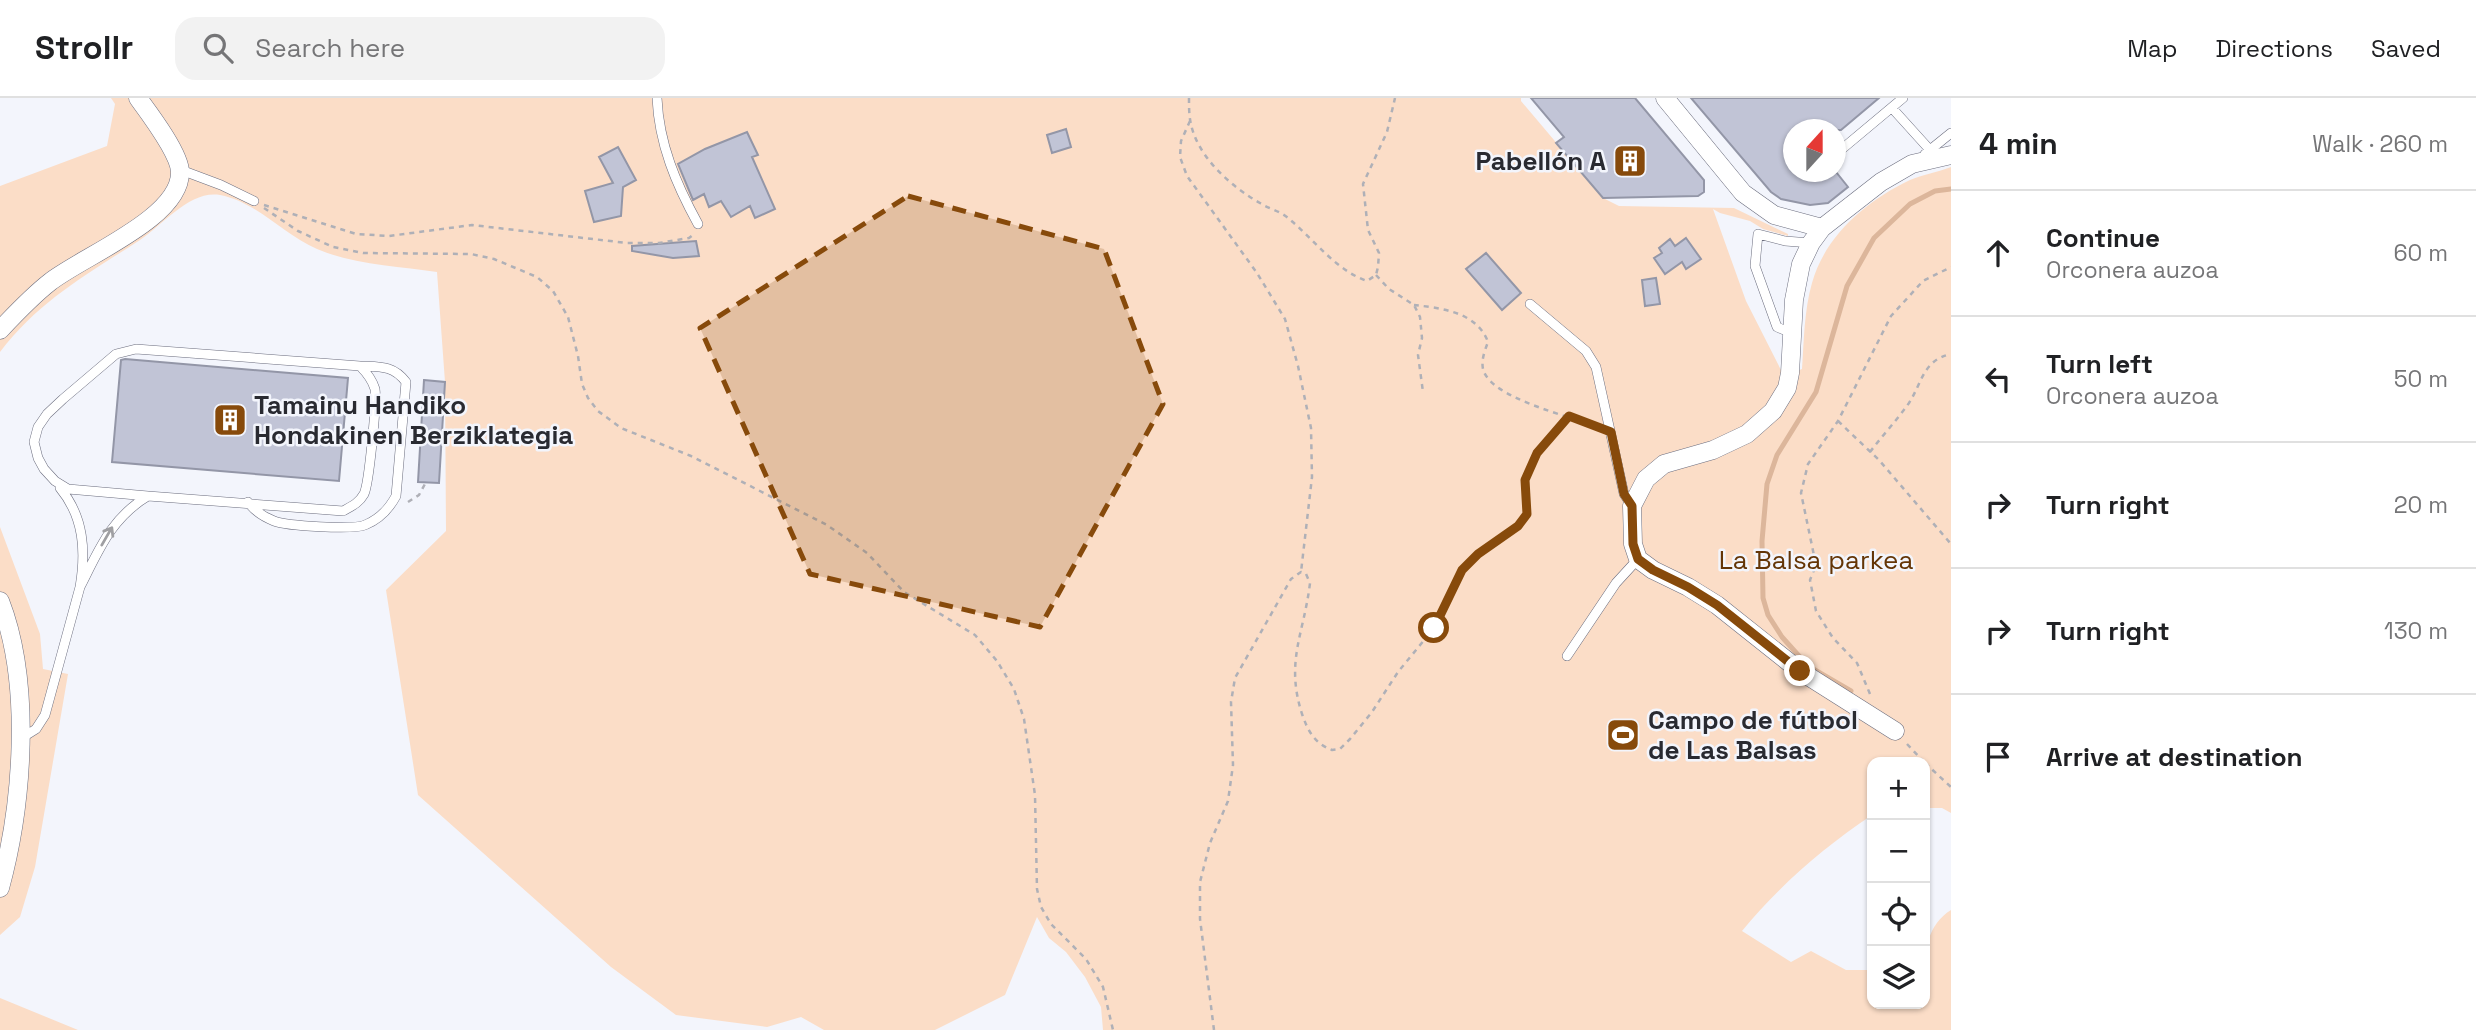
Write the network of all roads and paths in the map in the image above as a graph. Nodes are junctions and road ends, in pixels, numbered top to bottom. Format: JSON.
{"nodes":[{"id":1,"x":138,"y":98,"type":"edge"},
{"id":2,"x":657,"y":98,"type":"edge"},
{"id":3,"x":1189,"y":98,"type":"edge"},
{"id":4,"x":1395,"y":98,"type":"edge"},
{"id":5,"x":1665,"y":98,"type":"edge"},
{"id":6,"x":1903,"y":98,"type":"edge"},
{"id":7,"x":1892,"y":108,"type":"junction"},
{"id":8,"x":1189,"y":121,"type":"junction"},
{"id":9,"x":1951,"y":133,"type":"edge"},
{"id":10,"x":1846,"y":146,"type":"edge"},
{"id":11,"x":1930,"y":150,"type":"junction"},
{"id":12,"x":1951,"y":155,"type":"edge"},
{"id":13,"x":1912,"y":164,"type":"junction"},
{"id":14,"x":181,"y":170,"type":"junction"},
{"id":15,"x":254,"y":201,"type":"junction"},
{"id":16,"x":698,"y":224,"type":"joint"},
{"id":17,"x":1816,"y":235,"type":"junction"},
{"id":18,"x":1951,"y":267,"type":"edge"},
{"id":19,"x":1376,"y":275,"type":"junction"},
{"id":20,"x":1530,"y":304,"type":"dead end"},
{"id":21,"x":1413,"y":305,"type":"junction"},
{"id":22,"x":0,"y":330,"type":"edge"},
{"id":23,"x":1791,"y":333,"type":"junction"},
{"id":24,"x":1951,"y":355,"type":"edge"},
{"id":25,"x":360,"y":366,"type":"junction"},
{"id":26,"x":1423,"y":392,"type":"dead end"},
{"id":27,"x":1569,"y":416,"type":"junction"},
{"id":28,"x":1838,"y":421,"type":"junction"},
{"id":29,"x":1611,"y":432,"type":"junction"},
{"id":30,"x":1870,"y":452,"type":"junction"},
{"id":31,"x":55,"y":481,"type":"junction"},
{"id":32,"x":426,"y":482,"type":"dead end"},
{"id":33,"x":148,"y":496,"type":"junction"},
{"id":34,"x":248,"y":502,"type":"junction"},
{"id":35,"x":1632,"y":506,"type":"junction"},
{"id":36,"x":388,"y":509,"type":"junction"},
{"id":37,"x":1951,"y":544,"type":"edge"},
{"id":38,"x":1638,"y":559,"type":"junction"},
{"id":39,"x":1301,"y":572,"type":"junction"},
{"id":40,"x":80,"y":587,"type":"junction"},
{"id":41,"x":0,"y":601,"type":"edge"},
{"id":42,"x":1567,"y":656,"type":"dead end"},
{"id":43,"x":1873,"y":699,"type":"dead end"},
{"id":44,"x":1895,"y":731,"type":"dead end"},
{"id":45,"x":20,"y":739,"type":"junction"},
{"id":46,"x":1930,"y":768,"type":"edge"},
{"id":47,"x":1951,"y":787,"type":"edge"},
{"id":48,"x":0,"y":888,"type":"edge"},
{"id":49,"x":1113,"y":1030,"type":"edge"},
{"id":50,"x":1214,"y":1030,"type":"edge"}],
"edges":[{"from":1,"to":14,"type":"street"},
{"from":2,"to":16,"type":"lane"},
{"from":3,"to":8,"type":"path"},
{"from":4,"to":19,"type":"path"},
{"from":5,"to":17,"type":"street"},
{"from":6,"to":7,"type":"lane"},
{"from":7,"to":10,"type":"lane"},
{"from":7,"to":11,"type":"lane"},
{"from":8,"to":19,"type":"path"},
{"from":8,"to":39,"type":"path"},
{"from":9,"to":11,"type":"lane"},
{"from":11,"to":13,"type":"lane"},
{"from":12,"to":13,"type":"street"},
{"from":13,"to":17,"type":"street"},
{"from":14,"to":15,"type":"lane"},
{"from":14,"to":22,"type":"street"},
{"from":15,"to":16,"type":"path"},
{"from":15,"to":49,"type":"path"},
{"from":17,"to":23,"type":"street"},
{"from":17,"to":23,"type":"lane"},
{"from":18,"to":28,"type":"path"},
{"from":19,"to":21,"type":"path"},
{"from":20,"to":29,"type":"lane"},
{"from":21,"to":26,"type":"path"},
{"from":21,"to":27,"type":"path"},
{"from":23,"to":35,"type":"street"},
{"from":24,"to":30,"type":"path"},
{"from":25,"to":31,"type":"lane"},
{"from":25,"to":34,"type":"lane"},
{"from":25,"to":36,"type":"lane"},
{"from":27,"to":29,"type":"path"},
{"from":27,"to":39,"type":"path"},
{"from":28,"to":30,"type":"path"},
{"from":28,"to":43,"type":"path"},
{"from":29,"to":35,"type":"lane"},
{"from":30,"to":37,"type":"path"},
{"from":31,"to":33,"type":"lane"},
{"from":31,"to":40,"type":"lane"},
{"from":32,"to":36,"type":"path"},
{"from":33,"to":34,"type":"lane"},
{"from":40,"to":33,"type":"lane","one_way":true},
{"from":34,"to":36,"type":"lane"},
{"from":35,"to":38,"type":"street"},
{"from":38,"to":42,"type":"lane"},
{"from":38,"to":44,"type":"street"},
{"from":39,"to":50,"type":"path"},
{"from":40,"to":45,"type":"lane"},
{"from":41,"to":45,"type":"street"},
{"from":45,"to":48,"type":"street"},
{"from":46,"to":47,"type":"path"}]}
